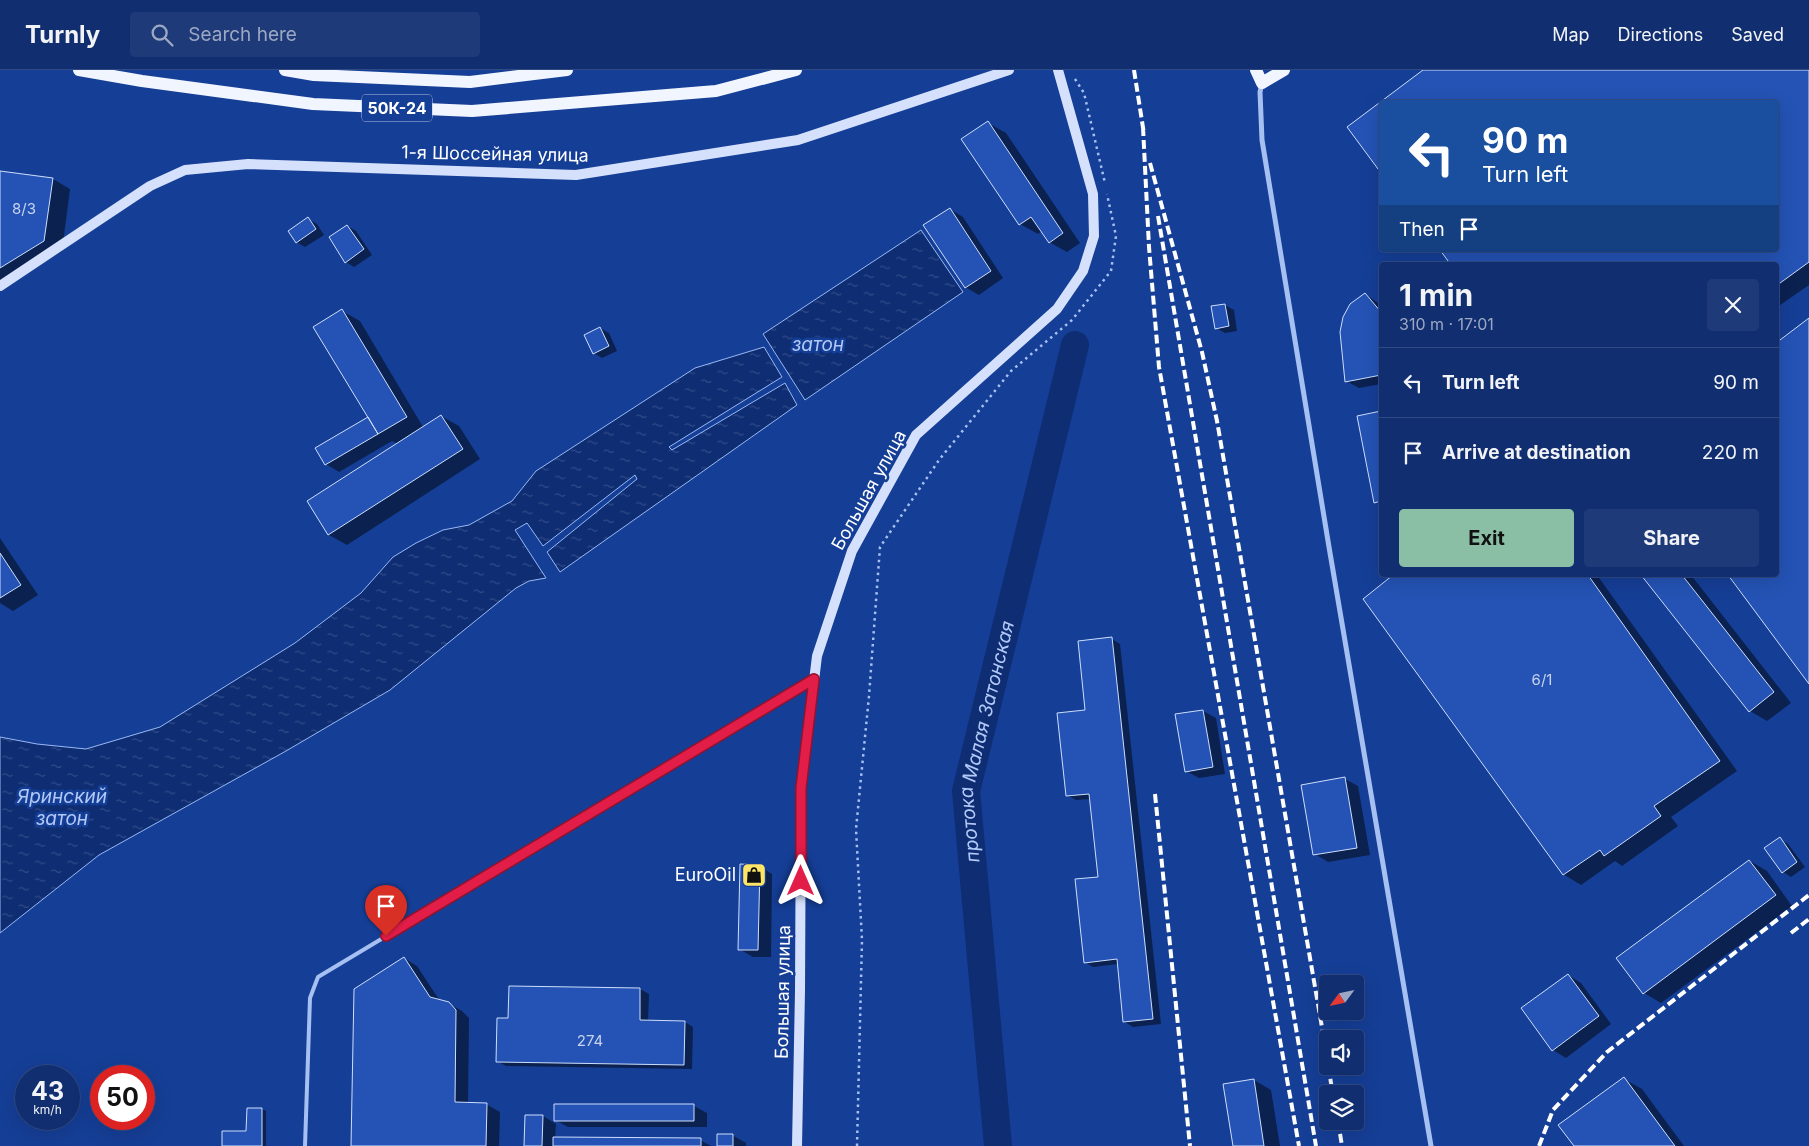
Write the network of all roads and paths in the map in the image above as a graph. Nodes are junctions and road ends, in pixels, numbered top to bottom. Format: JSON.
{"nodes":[{"id":1,"x":79,"y":70,"type":"edge"},
{"id":2,"x":285,"y":70,"type":"edge"},
{"id":3,"x":567,"y":70,"type":"edge"},
{"id":4,"x":796,"y":70,"type":"edge"},
{"id":5,"x":1009,"y":70,"type":"edge"},
{"id":6,"x":1058,"y":70,"type":"edge"},
{"id":7,"x":1256,"y":70,"type":"edge"},
{"id":8,"x":1284,"y":70,"type":"edge"},
{"id":9,"x":1074,"y":77,"type":"dead end"},
{"id":10,"x":1262,"y":83,"type":"junction"},
{"id":11,"x":1105,"y":183,"type":"dead end"},
{"id":12,"x":1107,"y":192,"type":"dead end"},
{"id":13,"x":0,"y":286,"type":"edge"},
{"id":14,"x":814,"y":679,"type":"junction"},
{"id":15,"x":305,"y":1146,"type":"edge"},
{"id":16,"x":797,"y":1146,"type":"edge"},
{"id":17,"x":857,"y":1146,"type":"edge"},
{"id":18,"x":1431,"y":1146,"type":"edge"}],
"edges":[{"from":1,"to":4,"type":"main road","number":"50К-24"},
{"from":2,"to":3,"type":"main road","number":"50К-24"},
{"from":5,"to":13,"type":"main road","name":"1-я Шоссейная улица"},
{"from":6,"to":14,"type":"main road","name":"Большая улица"},
{"from":7,"to":10,"type":"main road"},
{"from":8,"to":10,"type":"main road"},
{"from":9,"to":11,"type":"path"},
{"from":10,"to":18,"type":"street"},
{"from":12,"to":17,"type":"path"},
{"from":14,"to":15,"type":"lane"},
{"from":14,"to":16,"type":"main road","name":"Большая улица"}]}
